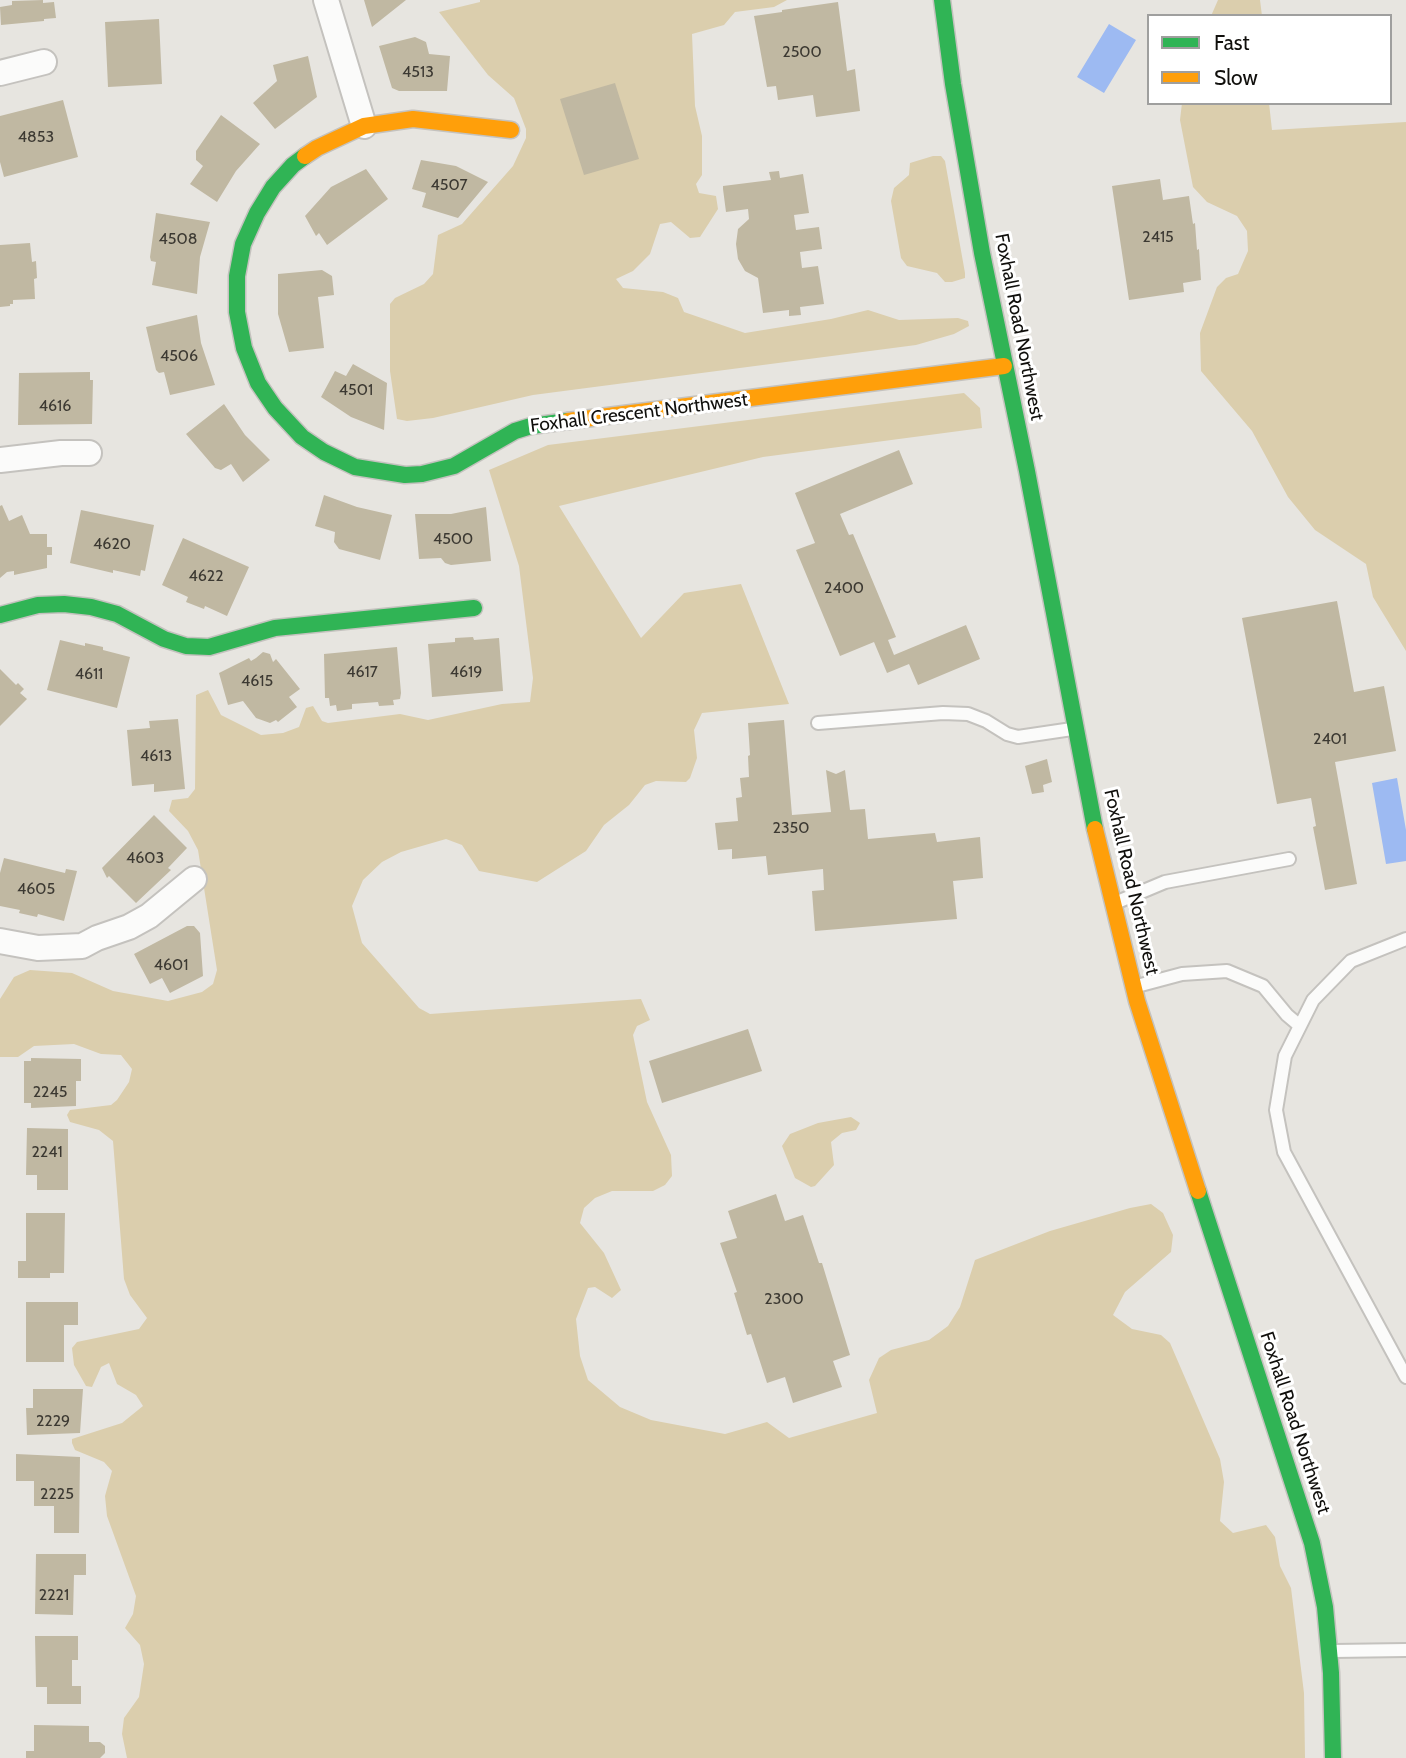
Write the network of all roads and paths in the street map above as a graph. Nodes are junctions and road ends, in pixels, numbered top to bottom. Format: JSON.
{"nodes":[{"id":1,"x":326,"y":0,"type":"edge"},
{"id":2,"x":942,"y":0,"type":"edge"},
{"id":3,"x":44,"y":62,"type":"dead end"},
{"id":4,"x":0,"y":73,"type":"edge"},
{"id":5,"x":364,"y":126,"type":"junction"},
{"id":6,"x":511,"y":130,"type":"dead end"},
{"id":7,"x":1004,"y":366,"type":"junction"},
{"id":8,"x":89,"y":453,"type":"dead end"},
{"id":9,"x":0,"y":460,"type":"edge"},
{"id":10,"x":474,"y":608,"type":"dead end"},
{"id":11,"x":0,"y":615,"type":"edge"},
{"id":12,"x":818,"y":723,"type":"dead end"},
{"id":13,"x":1076,"y":729,"type":"junction"},
{"id":14,"x":1289,"y":859,"type":"dead end"},
{"id":15,"x":194,"y":878,"type":"dead end"},
{"id":16,"x":1112,"y":905,"type":"junction"},
{"id":17,"x":1406,"y":939,"type":"edge"},
{"id":18,"x":0,"y":941,"type":"edge"},
{"id":19,"x":1133,"y":987,"type":"junction"},
{"id":20,"x":1300,"y":1026,"type":"junction"},
{"id":21,"x":1406,"y":1377,"type":"edge"},
{"id":22,"x":1406,"y":1650,"type":"edge"},
{"id":23,"x":1329,"y":1651,"type":"junction"},
{"id":24,"x":1333,"y":1758,"type":"edge"}],
"edges":[{"from":1,"to":5,"type":"street"},
{"from":2,"to":7,"type":"main road","name":"Foxhall Road Northwest"},
{"from":3,"to":4,"type":"street"},
{"from":5,"to":6,"type":"main road","name":"Foxhall Crescent Northwest"},
{"from":5,"to":7,"type":"main road","name":"Foxhall Crescent Northwest"},
{"from":7,"to":13,"type":"main road","name":"Foxhall Road Northwest"},
{"from":8,"to":9,"type":"street"},
{"from":10,"to":11,"type":"main road"},
{"from":12,"to":13,"type":"lane"},
{"from":13,"to":16,"type":"main road","name":"Foxhall Road Northwest"},
{"from":14,"to":16,"type":"lane"},
{"from":15,"to":18,"type":"street"},
{"from":16,"to":19,"type":"main road","name":"Foxhall Road Northwest"},
{"from":17,"to":20,"type":"lane"},
{"from":19,"to":20,"type":"lane"},
{"from":19,"to":23,"type":"main road","name":"Foxhall Road Northwest"},
{"from":20,"to":21,"type":"lane"},
{"from":22,"to":23,"type":"lane"},
{"from":23,"to":24,"type":"main road","name":"Foxhall Road Northwest"}]}
